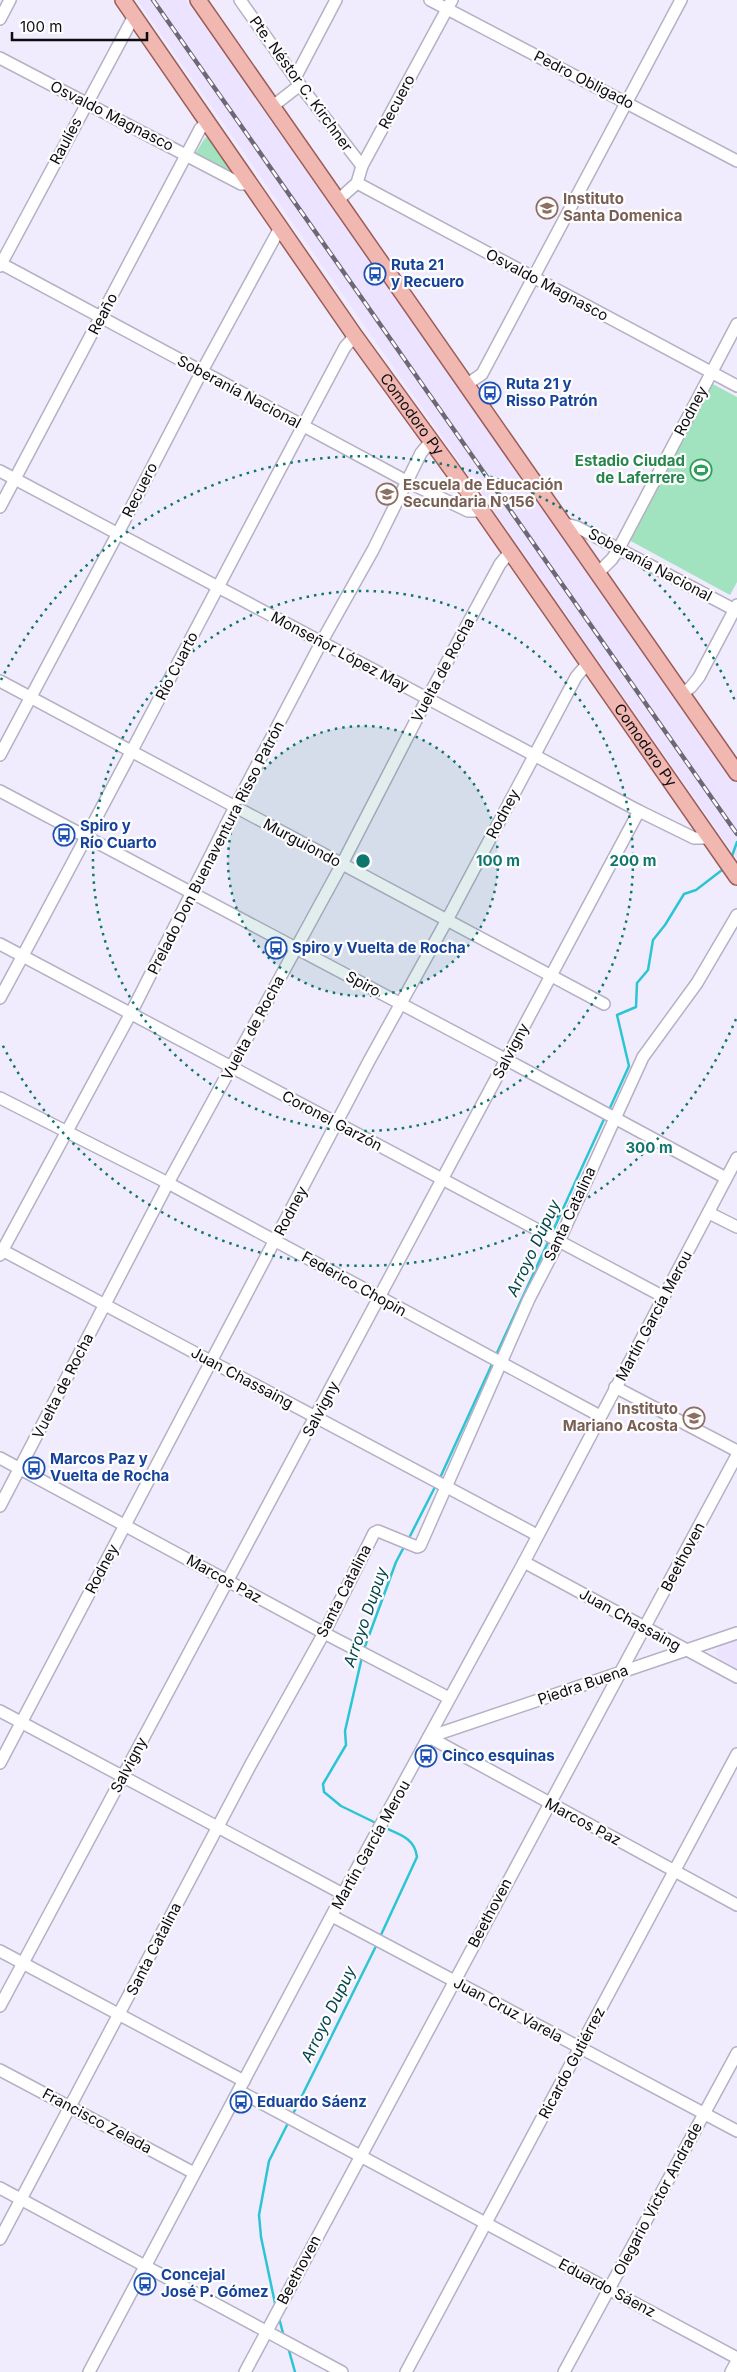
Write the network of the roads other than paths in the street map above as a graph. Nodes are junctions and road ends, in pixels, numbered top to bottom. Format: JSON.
{"nodes":[{"id":1,"x":10,"y":0,"type":"edge"},
{"id":2,"x":123,"y":0,"type":"edge"},
{"id":3,"x":198,"y":0,"type":"edge"},
{"id":4,"x":240,"y":0,"type":"edge"},
{"id":5,"x":336,"y":0,"type":"edge"},
{"id":6,"x":430,"y":0,"type":"edge"},
{"id":7,"x":681,"y":0,"type":"edge"},
{"id":8,"x":450,"y":5,"type":"edge"},
{"id":9,"x":134,"y":16,"type":"junction"},
{"id":10,"x":0,"y":19,"type":"edge"},
{"id":11,"x":0,"y":58,"type":"edge"},
{"id":12,"x":297,"y":81,"type":"junction"},
{"id":13,"x":626,"y":102,"type":"junction"},
{"id":14,"x":86,"y":104,"type":"junction"},
{"id":15,"x":273,"y":106,"type":"junction"},
{"id":16,"x":207,"y":122,"type":"junction"},
{"id":17,"x":187,"y":155,"type":"junction"},
{"id":18,"x":737,"y":161,"type":"edge"},
{"id":19,"x":362,"y":166,"type":"junction"},
{"id":20,"x":357,"y":183,"type":"junction"},
{"id":21,"x":251,"y":184,"type":"junction"},
{"id":22,"x":338,"y":200,"type":"junction"},
{"id":23,"x":280,"y":226,"type":"junction"},
{"id":24,"x":0,"y":264,"type":"edge"},
{"id":25,"x":534,"y":279,"type":"junction"},
{"id":26,"x":101,"y":318,"type":"junction"},
{"id":27,"x":737,"y":324,"type":"edge"},
{"id":28,"x":355,"y":336,"type":"junction"},
{"id":29,"x":202,"y":371,"type":"junction"},
{"id":30,"x":711,"y":372,"type":"junction"},
{"id":31,"x":466,"y":385,"type":"junction"},
{"id":32,"x":737,"y":386,"type":"edge"},
{"id":33,"x":303,"y":426,"type":"junction"},
{"id":34,"x":431,"y":441,"type":"junction"},
{"id":35,"x":0,"y":471,"type":"edge"},
{"id":36,"x":15,"y":479,"type":"junction"},
{"id":37,"x":408,"y":482,"type":"junction"},
{"id":38,"x":0,"y":506,"type":"edge"},
{"id":39,"x":482,"y":511,"type":"junction"},
{"id":40,"x":562,"y":523,"type":"junction"},
{"id":41,"x":118,"y":534,"type":"junction"},
{"id":42,"x":618,"y":550,"type":"junction"},
{"id":43,"x":510,"y":552,"type":"junction"},
{"id":44,"x":598,"y":574,"type":"junction"},
{"id":45,"x":218,"y":588,"type":"junction"},
{"id":46,"x":736,"y":609,"type":"edge"},
{"id":47,"x":322,"y":641,"type":"junction"},
{"id":48,"x":588,"y":663,"type":"junction"},
{"id":49,"x":0,"y":681,"type":"edge"},
{"id":50,"x":682,"y":694,"type":"junction"},
{"id":51,"x":30,"y":697,"type":"junction"},
{"id":52,"x":427,"y":699,"type":"junction"},
{"id":53,"x":133,"y":752,"type":"junction"},
{"id":54,"x":0,"y":755,"type":"edge"},
{"id":55,"x":535,"y":756,"type":"junction"},
{"id":56,"x":737,"y":773,"type":"edge"},
{"id":57,"x":0,"y":791,"type":"edge"},
{"id":58,"x":235,"y":807,"type":"junction"},
{"id":59,"x":640,"y":811,"type":"junction"},
{"id":60,"x":87,"y":836,"type":"junction"},
{"id":61,"x":710,"y":838,"type":"junction"},
{"id":62,"x":342,"y":864,"type":"junction"},
{"id":63,"x":737,"y":877,"type":"edge"},
{"id":64,"x":192,"y":893,"type":"junction"},
{"id":65,"x":737,"y":915,"type":"edge"},
{"id":66,"x":447,"y":920,"type":"junction"},
{"id":67,"x":0,"y":944,"type":"edge"},
{"id":68,"x":295,"y":948,"type":"junction"},
{"id":69,"x":23,"y":956,"type":"junction"},
{"id":70,"x":552,"y":976,"type":"junction"},
{"id":71,"x":0,"y":998,"type":"edge"},
{"id":72,"x":402,"y":1004,"type":"junction"},
{"id":73,"x":604,"y":1004,"type":"dead end"},
{"id":74,"x":131,"y":1013,"type":"junction"},
{"id":75,"x":506,"y":1060,"type":"junction"},
{"id":76,"x":232,"y":1068,"type":"junction"},
{"id":77,"x":0,"y":1098,"type":"edge"},
{"id":78,"x":612,"y":1117,"type":"junction"},
{"id":79,"x":337,"y":1125,"type":"junction"},
{"id":80,"x":67,"y":1132,"type":"junction"},
{"id":81,"x":737,"y":1158,"type":"edge"},
{"id":82,"x":726,"y":1178,"type":"junction"},
{"id":83,"x":444,"y":1180,"type":"junction"},
{"id":84,"x":168,"y":1183,"type":"junction"},
{"id":85,"x":710,"y":1213,"type":"junction"},
{"id":86,"x":737,"y":1227,"type":"edge"},
{"id":87,"x":275,"y":1240,"type":"junction"},
{"id":88,"x":558,"y":1240,"type":"junction"},
{"id":89,"x":1,"y":1252,"type":"edge"},
{"id":90,"x":664,"y":1297,"type":"junction"},
{"id":91,"x":378,"y":1298,"type":"junction"},
{"id":92,"x":104,"y":1305,"type":"junction"},
{"id":93,"x":210,"y":1362,"type":"junction"},
{"id":94,"x":500,"y":1363,"type":"junction"},
{"id":95,"x":615,"y":1387,"type":"junction"},
{"id":96,"x":600,"y":1416,"type":"junction"},
{"id":97,"x":316,"y":1418,"type":"junction"},
{"id":98,"x":737,"y":1451,"type":"edge"},
{"id":99,"x":737,"y":1455,"type":"edge"},
{"id":100,"x":0,"y":1458,"type":"edge"},
{"id":101,"x":21,"y":1469,"type":"junction"},
{"id":102,"x":445,"y":1485,"type":"junction"},
{"id":103,"x":0,"y":1506,"type":"edge"},
{"id":104,"x":125,"y":1525,"type":"junction"},
{"id":105,"x":537,"y":1535,"type":"junction"},
{"id":106,"x":524,"y":1562,"type":"junction"},
{"id":107,"x":228,"y":1581,"type":"junction"},
{"id":108,"x":645,"y":1629,"type":"junction"},
{"id":109,"x":324,"y":1633,"type":"junction"},
{"id":110,"x":737,"y":1633,"type":"edge"},
{"id":111,"x":686,"y":1650,"type":"junction"},
{"id":112,"x":619,"y":1673,"type":"junction"},
{"id":113,"x":737,"y":1677,"type":"edge"},
{"id":114,"x":449,"y":1698,"type":"junction"},
{"id":115,"x":0,"y":1711,"type":"edge"},
{"id":116,"x":21,"y":1722,"type":"junction"},
{"id":117,"x":429,"y":1737,"type":"junction"},
{"id":118,"x":737,"y":1754,"type":"edge"},
{"id":119,"x":0,"y":1762,"type":"edge"},
{"id":120,"x":122,"y":1776,"type":"junction"},
{"id":121,"x":550,"y":1804,"type":"junction"},
{"id":122,"x":217,"y":1828,"type":"junction"},
{"id":123,"x":674,"y":1871,"type":"junction"},
{"id":124,"x":343,"y":1894,"type":"junction"},
{"id":125,"x":737,"y":1905,"type":"edge"},
{"id":126,"x":332,"y":1916,"type":"junction"},
{"id":127,"x":0,"y":1951,"type":"edge"},
{"id":128,"x":23,"y":1963,"type":"junction"},
{"id":129,"x":454,"y":1980,"type":"junction"},
{"id":130,"x":0,"y":2006,"type":"edge"},
{"id":131,"x":120,"y":2015,"type":"junction"},
{"id":132,"x":579,"y":2048,"type":"junction"},
{"id":133,"x":737,"y":2053,"type":"edge"},
{"id":134,"x":0,"y":2070,"type":"edge"},
{"id":135,"x":242,"y":2086,"type":"junction"},
{"id":136,"x":70,"y":2106,"type":"junction"},
{"id":137,"x":704,"y":2113,"type":"junction"},
{"id":138,"x":737,"y":2131,"type":"edge"},
{"id":139,"x":362,"y":2158,"type":"junction"},
{"id":140,"x":194,"y":2173,"type":"junction"},
{"id":141,"x":0,"y":2188,"type":"edge"},
{"id":142,"x":22,"y":2199,"type":"junction"},
{"id":143,"x":486,"y":2224,"type":"junction"},
{"id":144,"x":0,"y":2239,"type":"edge"},
{"id":145,"x":146,"y":2266,"type":"junction"},
{"id":146,"x":609,"y":2290,"type":"junction"},
{"id":147,"x":267,"y":2330,"type":"junction"},
{"id":148,"x":737,"y":2360,"type":"edge"},
{"id":149,"x":89,"y":2372,"type":"edge"},
{"id":150,"x":245,"y":2372,"type":"edge"},
{"id":151,"x":342,"y":2372,"type":"edge"},
{"id":152,"x":406,"y":2372,"type":"edge"},
{"id":153,"x":564,"y":2372,"type":"edge"},
{"id":154,"x":732,"y":2372,"type":"edge"}],
"edges":[{"from":1,"to":10,"type":"street"},
{"from":2,"to":9,"type":"main road","name":"Comodoro Py"},
{"from":3,"to":15,"type":"main road"},
{"from":4,"to":12,"type":"street","name":"Pte. Néstor C. Kirchner"},
{"from":5,"to":12,"type":"street"},
{"from":6,"to":8,"type":"street","name":"Pedro Obligado"},
{"from":7,"to":13,"type":"street"},
{"from":8,"to":13,"type":"street","name":"Pedro Obligado"},
{"from":8,"to":19,"type":"street","name":"Recuero"},
{"from":9,"to":14,"type":"street","name":"Raulíes"},
{"from":9,"to":16,"type":"main road","name":"Comodoro Py"},
{"from":11,"to":14,"type":"street","name":"Osvaldo Magnasco"},
{"from":12,"to":15,"type":"street"},
{"from":12,"to":19,"type":"street","name":"Pte. Néstor C. Kirchner"},
{"from":13,"to":18,"type":"street","name":"Pedro Obligado"},
{"from":13,"to":25,"type":"street"},
{"from":14,"to":17,"type":"street","name":"Osvaldo Magnasco"},
{"from":14,"to":24,"type":"street","name":"Raulíes"},
{"from":15,"to":22,"type":"main road"},
{"from":16,"to":17,"type":"street","name":"Reaño"},
{"from":16,"to":21,"type":"main road","name":"Comodoro Py"},
{"from":17,"to":21,"type":"street","name":"Osvaldo Magnasco"},
{"from":17,"to":26,"type":"street","name":"Reaño"},
{"from":19,"to":20,"type":"street","name":"Recuero"},
{"from":20,"to":22,"type":"street"},
{"from":20,"to":25,"type":"street","name":"Osvaldo Magnasco"},
{"from":21,"to":23,"type":"main road","name":"Comodoro Py"},
{"from":22,"to":31,"type":"main road"},
{"from":23,"to":28,"type":"main road","name":"Comodoro Py"},
{"from":23,"to":29,"type":"street","name":"Recuero"},
{"from":24,"to":26,"type":"street","name":"Soberanía Nacional"},
{"from":25,"to":30,"type":"street","name":"Osvaldo Magnasco"},
{"from":25,"to":31,"type":"street"},
{"from":26,"to":29,"type":"street","name":"Soberanía Nacional"},
{"from":26,"to":36,"type":"street","name":"Reaño"},
{"from":27,"to":30,"type":"street","name":"Rodney"},
{"from":28,"to":33,"type":"street","name":"Río Cuarto"},
{"from":28,"to":34,"type":"main road","name":"Comodoro Py"},
{"from":29,"to":33,"type":"street","name":"Soberanía Nacional"},
{"from":29,"to":41,"type":"street","name":"Recuero"},
{"from":30,"to":32,"type":"street","name":"Osvaldo Magnasco"},
{"from":30,"to":42,"type":"street","name":"Rodney"},
{"from":31,"to":40,"type":"main road"},
{"from":33,"to":37,"type":"street","name":"Soberanía Nacional"},
{"from":33,"to":45,"type":"street","name":"Río Cuarto"},
{"from":34,"to":37,"type":"street","name":"Prelado Don Buenaventura Risso Patrón"},
{"from":34,"to":39,"type":"main road","name":"Comodoro Py"},
{"from":35,"to":36,"type":"street","name":"Monseñor López May"},
{"from":36,"to":38,"type":"street","name":"Reaño"},
{"from":36,"to":41,"type":"street","name":"Monseñor López May"},
{"from":37,"to":39,"type":"street","name":"Soberanía Nacional"},
{"from":37,"to":47,"type":"street","name":"Prelado Don Buenaventura Risso Patrón"},
{"from":39,"to":43,"type":"main road","name":"Comodoro Py"},
{"from":40,"to":42,"type":"street","name":"Soberanía Nacional"},
{"from":40,"to":44,"type":"main road"},
{"from":41,"to":45,"type":"street","name":"Monseñor López May"},
{"from":41,"to":51,"type":"street","name":"Recuero"},
{"from":42,"to":44,"type":"street","name":"Rodney"},
{"from":42,"to":46,"type":"street","name":"Soberanía Nacional"},
{"from":43,"to":48,"type":"main road","name":"Comodoro Py"},
{"from":43,"to":52,"type":"street","name":"Vuelta de Rocha"},
{"from":44,"to":50,"type":"main road"},
{"from":45,"to":47,"type":"street","name":"Monseñor López May"},
{"from":45,"to":53,"type":"street","name":"Río Cuarto"},
{"from":46,"to":50,"type":"street"},
{"from":47,"to":52,"type":"street","name":"Monseñor López May"},
{"from":47,"to":58,"type":"street","name":"Prelado Don Buenaventura Risso Patrón"},
{"from":48,"to":55,"type":"street","name":"Rodney"},
{"from":48,"to":61,"type":"main road","name":"Comodoro Py"},
{"from":49,"to":51,"type":"street","name":"Murguiondo"},
{"from":50,"to":56,"type":"main road"},
{"from":51,"to":53,"type":"street","name":"Murguiondo"},
{"from":51,"to":54,"type":"street","name":"Recuero"},
{"from":52,"to":55,"type":"street","name":"Monseñor López May"},
{"from":52,"to":62,"type":"street","name":"Vuelta de Rocha"},
{"from":53,"to":58,"type":"street","name":"Murguiondo"},
{"from":53,"to":60,"type":"street","name":"Río Cuarto"},
{"from":55,"to":59,"type":"street","name":"Monseñor López May"},
{"from":55,"to":66,"type":"street","name":"Rodney"},
{"from":57,"to":60,"type":"street","name":"Spiro"},
{"from":58,"to":62,"type":"street","name":"Murguiondo"},
{"from":58,"to":64,"type":"street","name":"Prelado Don Buenaventura Risso Patrón"},
{"from":59,"to":61,"type":"street","name":"Monseñor López May"},
{"from":59,"to":70,"type":"street","name":"Salvigny"},
{"from":60,"to":64,"type":"street","name":"Spiro"},
{"from":60,"to":69,"type":"street","name":"Río Cuarto"},
{"from":61,"to":63,"type":"main road","name":"Comodoro Py"},
{"from":62,"to":66,"type":"street","name":"Murguiondo"},
{"from":62,"to":68,"type":"street","name":"Vuelta de Rocha"},
{"from":64,"to":68,"type":"street","name":"Spiro"},
{"from":64,"to":74,"type":"street","name":"Prelado Don Buenaventura Risso Patrón"},
{"from":65,"to":78,"type":"street","name":"Santa Catalina"},
{"from":66,"to":70,"type":"street","name":"Murguiondo"},
{"from":66,"to":72,"type":"street","name":"Rodney"},
{"from":67,"to":69,"type":"street","name":"Coronel Garzón"},
{"from":68,"to":72,"type":"street","name":"Spiro"},
{"from":68,"to":76,"type":"street","name":"Vuelta de Rocha"},
{"from":69,"to":71,"type":"street","name":"Río Cuarto"},
{"from":69,"to":74,"type":"street","name":"Coronel Garzón"},
{"from":70,"to":73,"type":"street","name":"Murguiondo"},
{"from":70,"to":75,"type":"street","name":"Salvigny"},
{"from":72,"to":75,"type":"street","name":"Spiro"},
{"from":72,"to":79,"type":"street","name":"Rodney"},
{"from":74,"to":76,"type":"street","name":"Coronel Garzón"},
{"from":74,"to":80,"type":"street","name":"Prelado Don Buenaventura Risso Patrón"},
{"from":75,"to":78,"type":"street","name":"Spiro"},
{"from":75,"to":83,"type":"street","name":"Salvigny"},
{"from":76,"to":79,"type":"street","name":"Coronel Garzón"},
{"from":76,"to":84,"type":"street","name":"Vuelta de Rocha"},
{"from":77,"to":80,"type":"street","name":"Federico Chopin"},
{"from":78,"to":82,"type":"street","name":"Spiro"},
{"from":78,"to":88,"type":"street","name":"Santa Catalina"},
{"from":79,"to":83,"type":"street","name":"Coronel Garzón"},
{"from":79,"to":87,"type":"street","name":"Rodney"},
{"from":80,"to":84,"type":"street","name":"Federico Chopin"},
{"from":80,"to":89,"type":"street","name":"Prelado Don Buenaventura Risso Patrón"},
{"from":81,"to":82,"type":"street","name":"Martín García Merou"},
{"from":82,"to":85,"type":"street","name":"Martín García Merou"},
{"from":83,"to":88,"type":"street","name":"Coronel Garzón"},
{"from":83,"to":91,"type":"street","name":"Salvigny"},
{"from":84,"to":87,"type":"street","name":"Federico Chopin"},
{"from":84,"to":92,"type":"street","name":"Vuelta de Rocha"},
{"from":85,"to":86,"type":"street"},
{"from":85,"to":90,"type":"street","name":"Martín García Merou"},
{"from":87,"to":91,"type":"street","name":"Federico Chopin"},
{"from":87,"to":93,"type":"street","name":"Rodney"},
{"from":88,"to":90,"type":"street","name":"Coronel Garzón"},
{"from":88,"to":94,"type":"street","name":"Santa Catalina"},
{"from":89,"to":92,"type":"street","name":"Juan Chassaing"},
{"from":90,"to":95,"type":"street","name":"Martín García Merou"},
{"from":91,"to":94,"type":"street","name":"Federico Chopin"},
{"from":91,"to":97,"type":"street","name":"Salvigny"},
{"from":92,"to":93,"type":"street","name":"Juan Chassaing"},
{"from":92,"to":101,"type":"street","name":"Vuelta de Rocha"},
{"from":93,"to":97,"type":"street","name":"Juan Chassaing"},
{"from":93,"to":104,"type":"street","name":"Rodney"},
{"from":94,"to":96,"type":"street","name":"Federico Chopin"},
{"from":94,"to":102,"type":"street","name":"Santa Catalina"},
{"from":95,"to":96,"type":"street","name":"Martín García Merou"},
{"from":95,"to":98,"type":"street"},
{"from":96,"to":105,"type":"street","name":"Martín García Merou"},
{"from":97,"to":102,"type":"street","name":"Juan Chassaing"},
{"from":97,"to":107,"type":"street","name":"Salvigny"},
{"from":99,"to":108,"type":"street","name":"Beethoven"},
{"from":100,"to":101,"type":"street","name":"Marcos Paz"},
{"from":101,"to":103,"type":"street","name":"Vuelta de Rocha"},
{"from":101,"to":104,"type":"street","name":"Marcos Paz"},
{"from":102,"to":105,"type":"street","name":"Juan Chassaing"},
{"from":102,"to":109,"type":"street","name":"Santa Catalina"},
{"from":104,"to":107,"type":"street","name":"Marcos Paz"},
{"from":104,"to":116,"type":"street","name":"Rodney"},
{"from":105,"to":106,"type":"street","name":"Martín García Merou"},
{"from":106,"to":108,"type":"street","name":"Juan Chassaing"},
{"from":106,"to":114,"type":"street","name":"Martín García Merou"},
{"from":107,"to":109,"type":"street","name":"Marcos Paz"},
{"from":107,"to":120,"type":"street","name":"Salvigny"},
{"from":108,"to":111,"type":"street","name":"Juan Chassaing"},
{"from":108,"to":112,"type":"street","name":"Beethoven"},
{"from":109,"to":114,"type":"street","name":"Marcos Paz"},
{"from":109,"to":122,"type":"street","name":"Santa Catalina"},
{"from":110,"to":111,"type":"street","name":"Piedra Buena"},
{"from":111,"to":112,"type":"street","name":"Piedra Buena"},
{"from":111,"to":113,"type":"street","name":"Juan Chassaing"},
{"from":112,"to":117,"type":"street","name":"Piedra Buena"},
{"from":112,"to":121,"type":"street","name":"Beethoven"},
{"from":114,"to":117,"type":"street","name":"Martín García Merou"},
{"from":115,"to":116,"type":"street"},
{"from":116,"to":119,"type":"street","name":"Rodney"},
{"from":116,"to":120,"type":"street"},
{"from":117,"to":121,"type":"street","name":"Marcos Paz"},
{"from":117,"to":124,"type":"street","name":"Martín García Merou"},
{"from":118,"to":123,"type":"street","name":"Ricardo Gutiérrez"},
{"from":120,"to":122,"type":"street"},
{"from":120,"to":128,"type":"street","name":"Salvigny"},
{"from":121,"to":123,"type":"street","name":"Marcos Paz"},
{"from":121,"to":129,"type":"street","name":"Beethoven"},
{"from":122,"to":124,"type":"street"},
{"from":122,"to":131,"type":"street","name":"Santa Catalina"},
{"from":123,"to":125,"type":"street","name":"Marcos Paz"},
{"from":123,"to":132,"type":"street","name":"Ricardo Gutiérrez"},
{"from":124,"to":126,"type":"street","name":"Martín García Merou"},
{"from":126,"to":129,"type":"street","name":"Juan Cruz Varela"},
{"from":126,"to":135,"type":"street","name":"Martín García Merou"},
{"from":127,"to":128,"type":"street","name":"Eduardo Sáenz"},
{"from":128,"to":130,"type":"street","name":"Salvigny"},
{"from":128,"to":131,"type":"street","name":"Eduardo Sáenz"},
{"from":129,"to":132,"type":"street","name":"Juan Cruz Varela"},
{"from":129,"to":139,"type":"street","name":"Beethoven"},
{"from":131,"to":135,"type":"street","name":"Eduardo Sáenz"},
{"from":131,"to":136,"type":"street","name":"Santa Catalina"},
{"from":132,"to":137,"type":"street","name":"Juan Cruz Varela"},
{"from":132,"to":143,"type":"street","name":"Ricardo Gutiérrez"},
{"from":133,"to":137,"type":"street","name":"Olegario Victor Andrade"},
{"from":134,"to":136,"type":"street","name":"Francisco Zelada"},
{"from":135,"to":139,"type":"street","name":"Eduardo Sáenz"},
{"from":135,"to":140,"type":"street","name":"Martín García Merou"},
{"from":136,"to":140,"type":"street","name":"Francisco Zelada"},
{"from":136,"to":142,"type":"street","name":"Santa Catalina"},
{"from":137,"to":138,"type":"street","name":"Juan Cruz Varela"},
{"from":137,"to":146,"type":"street","name":"Olegario Victor Andrade"},
{"from":139,"to":143,"type":"street","name":"Eduardo Sáenz"},
{"from":139,"to":147,"type":"street","name":"Beethoven"},
{"from":140,"to":145,"type":"street","name":"Martín García Merou"},
{"from":141,"to":142,"type":"street"},
{"from":142,"to":144,"type":"street","name":"Santa Catalina"},
{"from":142,"to":145,"type":"street"},
{"from":143,"to":146,"type":"street","name":"Eduardo Sáenz"},
{"from":143,"to":152,"type":"street","name":"Ricardo Gutiérrez"},
{"from":145,"to":147,"type":"street"},
{"from":145,"to":149,"type":"street","name":"Martín García Merou"},
{"from":146,"to":148,"type":"street","name":"Eduardo Sáenz"},
{"from":146,"to":153,"type":"street","name":"Olegario Victor Andrade"},
{"from":147,"to":150,"type":"street","name":"Beethoven"},
{"from":147,"to":151,"type":"street"},
{"from":148,"to":154,"type":"street"}]}
